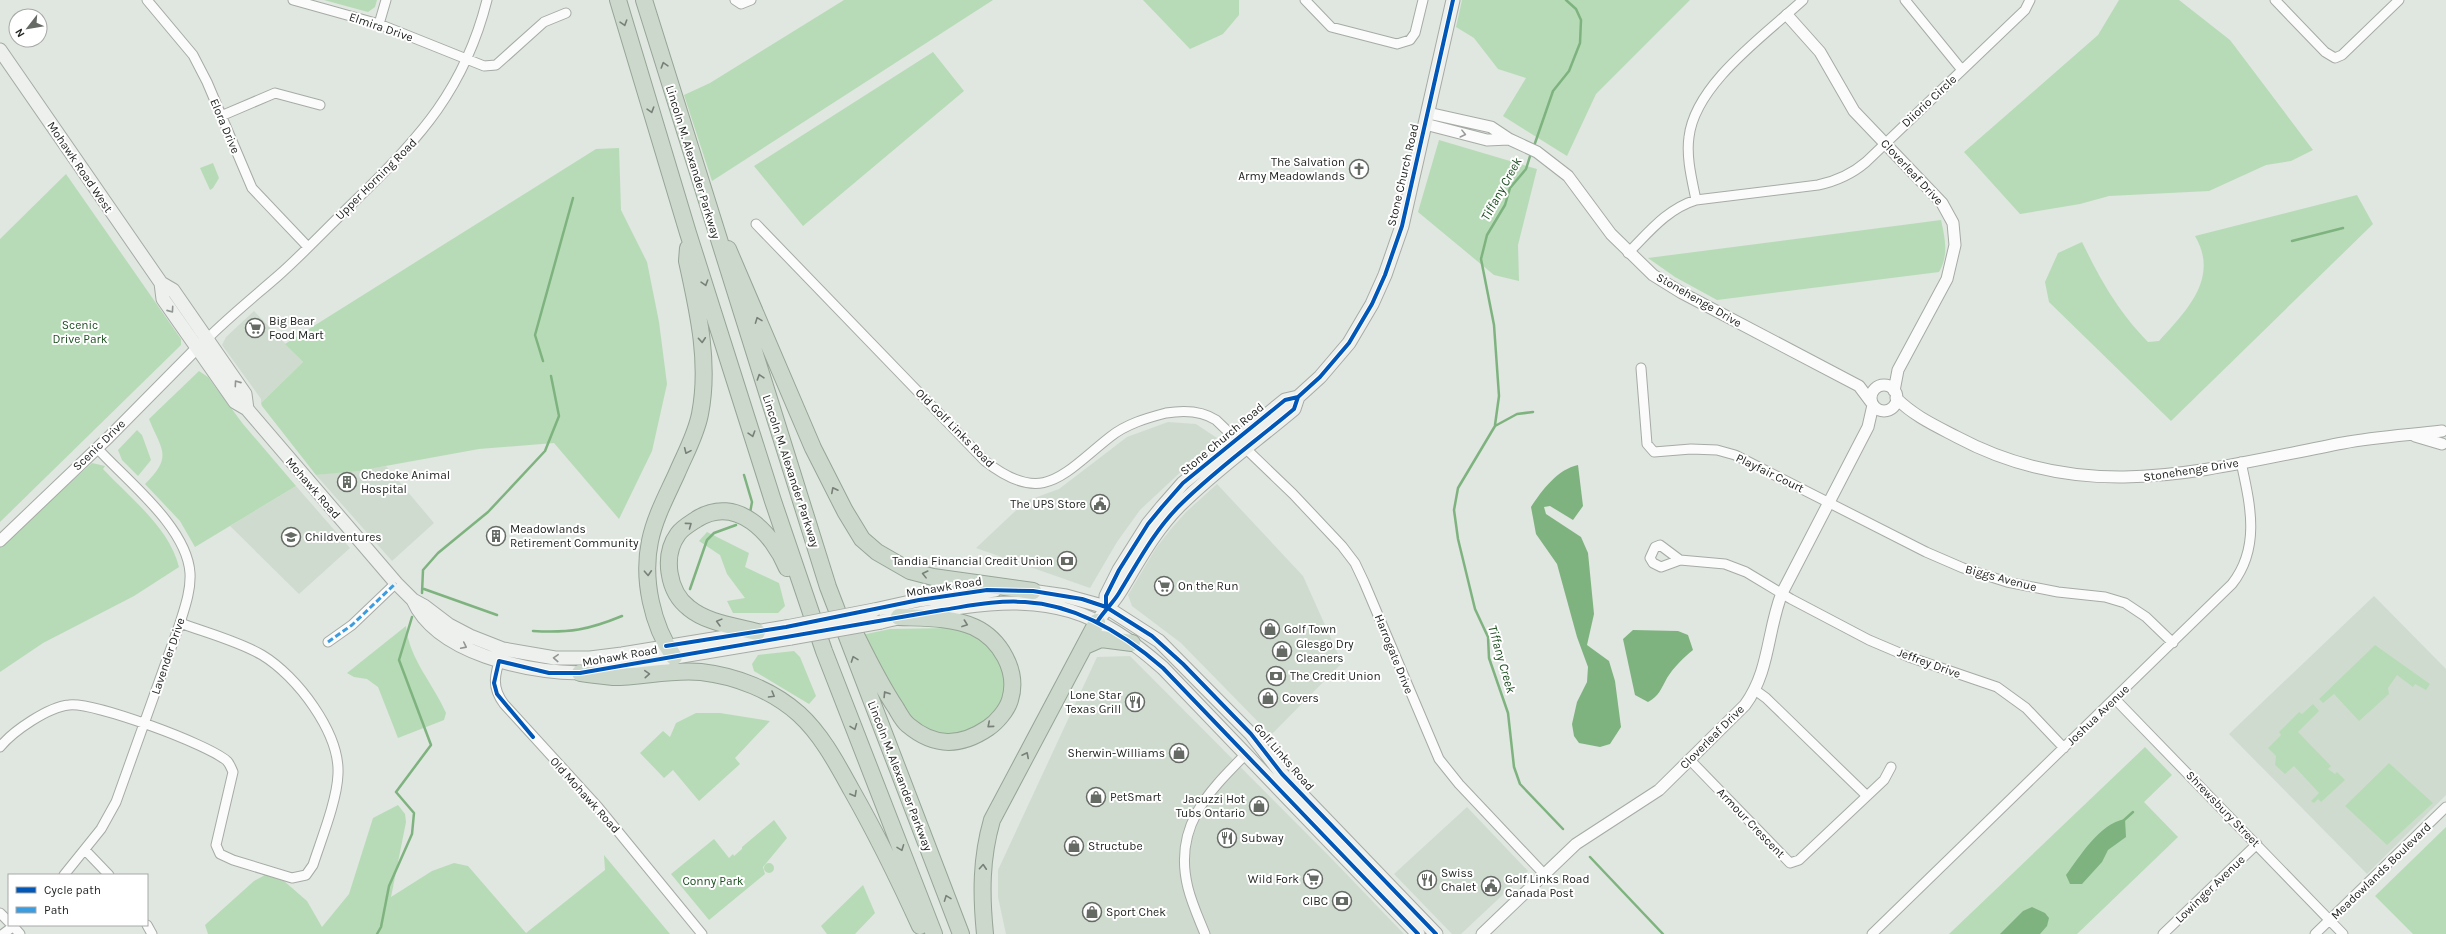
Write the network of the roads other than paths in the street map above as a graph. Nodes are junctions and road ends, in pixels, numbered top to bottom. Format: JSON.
{"nodes":[{"id":1,"x":147,"y":0,"type":"edge"},
{"id":2,"x":293,"y":0,"type":"edge"},
{"id":3,"x":386,"y":0,"type":"edge"},
{"id":4,"x":487,"y":0,"type":"edge"},
{"id":5,"x":618,"y":0,"type":"edge"},
{"id":6,"x":644,"y":0,"type":"edge"},
{"id":7,"x":735,"y":0,"type":"edge"},
{"id":8,"x":751,"y":0,"type":"edge"},
{"id":9,"x":1305,"y":0,"type":"edge"},
{"id":10,"x":1423,"y":0,"type":"edge"},
{"id":11,"x":1453,"y":0,"type":"edge"},
{"id":12,"x":1803,"y":0,"type":"edge"},
{"id":13,"x":1905,"y":0,"type":"edge"},
{"id":14,"x":2030,"y":0,"type":"edge"},
{"id":15,"x":2275,"y":0,"type":"edge"},
{"id":16,"x":2399,"y":0,"type":"edge"},
{"id":17,"x":566,"y":13,"type":"dead end"},
{"id":18,"x":1787,"y":15,"type":"junction"},
{"id":19,"x":379,"y":24,"type":"junction"},
{"id":20,"x":0,"y":50,"type":"edge"},
{"id":21,"x":466,"y":60,"type":"junction"},
{"id":22,"x":1962,"y":70,"type":"junction"},
{"id":23,"x":320,"y":105,"type":"dead end"},
{"id":24,"x":221,"y":116,"type":"junction"},
{"id":25,"x":1427,"y":118,"type":"junction"},
{"id":26,"x":1885,"y":143,"type":"junction"},
{"id":27,"x":1696,"y":200,"type":"junction"},
{"id":28,"x":709,"y":214,"type":"junction"},
{"id":29,"x":756,"y":224,"type":"dead end"},
{"id":30,"x":688,"y":233,"type":"junction"},
{"id":31,"x":308,"y":247,"type":"junction"},
{"id":32,"x":1628,"y":253,"type":"junction"},
{"id":33,"x":161,"y":283,"type":"junction"},
{"id":34,"x":207,"y":339,"type":"junction"},
{"id":35,"x":197,"y":348,"type":"junction"},
{"id":36,"x":1641,"y":368,"type":"dead end"},
{"id":37,"x":1898,"y":370,"type":"junction"},
{"id":38,"x":1859,"y":386,"type":"junction"},
{"id":39,"x":1880,"y":386,"type":"junction"},
{"id":40,"x":1895,"y":394,"type":"junction"},
{"id":41,"x":1298,"y":397,"type":"junction"},
{"id":42,"x":1872,"y":404,"type":"junction"},
{"id":43,"x":248,"y":409,"type":"junction"},
{"id":44,"x":1888,"y":410,"type":"junction"},
{"id":45,"x":1911,"y":413,"type":"junction"},
{"id":46,"x":1868,"y":427,"type":"junction"},
{"id":47,"x":2444,"y":429,"type":"edge"},
{"id":48,"x":2410,"y":435,"type":"junction"},
{"id":49,"x":1237,"y":439,"type":"junction"},
{"id":50,"x":2444,"y":447,"type":"edge"},
{"id":51,"x":97,"y":448,"type":"junction"},
{"id":52,"x":1246,"y":448,"type":"junction"},
{"id":53,"x":2241,"y":462,"type":"junction"},
{"id":54,"x":1829,"y":503,"type":"junction"},
{"id":55,"x":0,"y":541,"type":"edge"},
{"id":56,"x":1680,"y":560,"type":"dead end"},
{"id":57,"x":396,"y":583,"type":"junction"},
{"id":58,"x":828,"y":587,"type":"junction"},
{"id":59,"x":1032,"y":591,"type":"junction"},
{"id":60,"x":1782,"y":593,"type":"junction"},
{"id":61,"x":1106,"y":607,"type":"junction"},
{"id":62,"x":899,"y":617,"type":"junction"},
{"id":63,"x":1097,"y":622,"type":"junction"},
{"id":64,"x":180,"y":623,"type":"junction"},
{"id":65,"x":757,"y":632,"type":"junction"},
{"id":66,"x":789,"y":632,"type":"junction"},
{"id":67,"x":328,"y":642,"type":"dead end"},
{"id":68,"x":1132,"y":643,"type":"junction"},
{"id":69,"x":2173,"y":643,"type":"junction"},
{"id":70,"x":1085,"y":646,"type":"junction"},
{"id":71,"x":670,"y":651,"type":"junction"},
{"id":72,"x":824,"y":651,"type":"junction"},
{"id":73,"x":501,"y":655,"type":"junction"},
{"id":74,"x":580,"y":674,"type":"junction"},
{"id":75,"x":1755,"y":690,"type":"junction"},
{"id":76,"x":2115,"y":699,"type":"junction"},
{"id":77,"x":144,"y":725,"type":"junction"},
{"id":78,"x":0,"y":747,"type":"edge"},
{"id":79,"x":2064,"y":748,"type":"junction"},
{"id":80,"x":1246,"y":754,"type":"junction"},
{"id":81,"x":1690,"y":760,"type":"junction"},
{"id":82,"x":1892,"y":767,"type":"dead end"},
{"id":83,"x":1867,"y":796,"type":"junction"},
{"id":84,"x":2446,"y":807,"type":"edge"},
{"id":85,"x":2256,"y":844,"type":"junction"},
{"id":86,"x":85,"y":850,"type":"junction"},
{"id":87,"x":65,"y":874,"type":"edge"},
{"id":88,"x":108,"y":874,"type":"edge"},
{"id":89,"x":1544,"y":874,"type":"junction"},
{"id":90,"x":0,"y":913,"type":"edge"},
{"id":91,"x":2330,"y":920,"type":"junction"},
{"id":92,"x":8,"y":921,"type":"edge"},
{"id":93,"x":11,"y":926,"type":"edge"},
{"id":94,"x":13,"y":926,"type":"edge"},
{"id":95,"x":3,"y":934,"type":"edge"},
{"id":96,"x":20,"y":934,"type":"edge"},
{"id":97,"x":702,"y":934,"type":"edge"},
{"id":98,"x":924,"y":934,"type":"edge"},
{"id":99,"x":934,"y":934,"type":"edge"},
{"id":100,"x":961,"y":934,"type":"edge"},
{"id":101,"x":985,"y":934,"type":"edge"},
{"id":102,"x":1205,"y":934,"type":"edge"},
{"id":103,"x":1418,"y":934,"type":"edge"},
{"id":104,"x":1436,"y":934,"type":"edge"},
{"id":105,"x":1482,"y":934,"type":"edge"},
{"id":106,"x":1872,"y":934,"type":"edge"},
{"id":107,"x":2163,"y":934,"type":"edge"},
{"id":108,"x":2315,"y":934,"type":"edge"},
{"id":109,"x":2343,"y":934,"type":"edge"}],
"edges":[{"from":1,"to":24,"type":"street","name":"Elora Drive"},
{"from":2,"to":19,"type":"street","name":"Elmira Drive"},
{"from":3,"to":19,"type":"street"},
{"from":4,"to":21,"type":"street","name":"Upper Horning Road"},
{"from":5,"to":30,"type":"highway","name":"Lincoln M. Alexander Parkway","one_way":true},
{"from":28,"to":6,"type":"highway","name":"Lincoln M. Alexander Parkway","one_way":true},
{"from":7,"to":8,"type":"street"},
{"from":9,"to":10,"type":"street"},
{"from":11,"to":25,"type":"main road","name":"Stone Church Road"},
{"from":12,"to":18,"type":"street"},
{"from":13,"to":22,"type":"street"},
{"from":14,"to":22,"type":"street","name":"Diiorio Circle"},
{"from":15,"to":16,"type":"street"},
{"from":17,"to":21,"type":"street"},
{"from":18,"to":26,"type":"street","name":"Cloverleaf Drive"},
{"from":18,"to":27,"type":"street"},
{"from":19,"to":21,"type":"street","name":"Elmira Drive"},
{"from":20,"to":33,"type":"main road","name":"Mohawk Road West"},
{"from":21,"to":31,"type":"street","name":"Upper Horning Road"},
{"from":22,"to":26,"type":"street","name":"Diiorio Circle"},
{"from":23,"to":24,"type":"street"},
{"from":24,"to":31,"type":"street","name":"Elora Drive"},
{"from":25,"to":32,"type":"street","name":"Stonehenge Drive"},
{"from":25,"to":41,"type":"main road","name":"Stone Church Road"},
{"from":26,"to":27,"type":"street","name":"Diiorio Circle"},
{"from":26,"to":37,"type":"street","name":"Cloverleaf Drive"},
{"from":27,"to":32,"type":"street","name":"Diiorio Circle"},
{"from":58,"to":28,"type":"highway","name":"Lincoln M. Alexander Parkway","one_way":true},
{"from":59,"to":28,"type":"highway","one_way":true},
{"from":29,"to":49,"type":"street","name":"Old Golf Links Road"},
{"from":30,"to":71,"type":"highway","one_way":true},
{"from":30,"to":72,"type":"highway","name":"Lincoln M. Alexander Parkway","one_way":true},
{"from":31,"to":34,"type":"street","name":"Upper Horning Road"},
{"from":32,"to":38,"type":"street","name":"Stonehenge Drive"},
{"from":33,"to":34,"type":"main road","name":"Mohawk Road West"},
{"from":33,"to":35,"type":"main road","name":"Mohawk Road West","one_way":true},
{"from":34,"to":35,"type":"street","name":"Upper Horning Road"},
{"from":43,"to":34,"type":"main road","name":"Mohawk Road","one_way":true},
{"from":35,"to":43,"type":"main road","name":"Mohawk Road"},
{"from":35,"to":51,"type":"street","name":"Scenic Drive"},
{"from":36,"to":54,"type":"street","name":"Playfair Court"},
{"from":37,"to":39,"type":"street","name":"Cloverleaf Drive"},
{"from":37,"to":40,"type":"street","name":"Cloverleaf Drive"},
{"from":38,"to":39,"type":"street","name":"Stonehenge Drive"},
{"from":38,"to":42,"type":"street","name":"Stonehenge Drive"},
{"from":39,"to":40,"type":"street"},
{"from":39,"to":42,"type":"street"},
{"from":40,"to":44,"type":"street"},
{"from":40,"to":45,"type":"street","name":"Stonehenge Drive"},
{"from":41,"to":49,"type":"main road","name":"Stone Church Road"},
{"from":41,"to":52,"type":"main road","name":"Stone Church Road"},
{"from":42,"to":44,"type":"street"},
{"from":42,"to":46,"type":"street","name":"Cloverleaf Drive"},
{"from":43,"to":57,"type":"main road","name":"Mohawk Road"},
{"from":44,"to":45,"type":"street","name":"Stonehenge Drive"},
{"from":44,"to":46,"type":"street","name":"Cloverleaf Drive"},
{"from":45,"to":53,"type":"street","name":"Stonehenge Drive"},
{"from":46,"to":54,"type":"street","name":"Cloverleaf Drive"},
{"from":47,"to":48,"type":"street","name":"Stonehenge Drive"},
{"from":47,"to":50,"type":"street"},
{"from":48,"to":50,"type":"street","name":"Stonehenge Drive"},
{"from":48,"to":53,"type":"street","name":"Stonehenge Drive"},
{"from":49,"to":52,"type":"street","name":"Harrogate Drive"},
{"from":49,"to":61,"type":"main road","name":"Stone Church Road"},
{"from":51,"to":55,"type":"street","name":"Scenic Drive"},
{"from":51,"to":64,"type":"street","name":"Lavender Drive"},
{"from":52,"to":61,"type":"main road","name":"Stone Church Road"},
{"from":52,"to":89,"type":"street","name":"Harrogate Drive"},
{"from":53,"to":69,"type":"street","name":"Joshua Avenue"},
{"from":54,"to":60,"type":"street","name":"Cloverleaf Drive"},
{"from":54,"to":69,"type":"street","name":"Biggs Avenue"},
{"from":56,"to":60,"type":"street","name":"Jeffrey Drive"},
{"from":57,"to":67,"type":"street"},
{"from":57,"to":73,"type":"main road","name":"Mohawk Road"},
{"from":62,"to":58,"type":"highway","one_way":true},
{"from":100,"to":58,"type":"highway","name":"Lincoln M. Alexander Parkway","one_way":true},
{"from":59,"to":61,"type":"main road","name":"Mohawk Road"},
{"from":59,"to":66,"type":"main road","name":"Mohawk Road","bridge":true},
{"from":60,"to":75,"type":"street","name":"Cloverleaf Drive"},
{"from":60,"to":79,"type":"street","name":"Jeffrey Drive"},
{"from":61,"to":63,"type":"main road"},
{"from":61,"to":104,"type":"main road","name":"Golf Links Road"},
{"from":62,"to":63,"type":"main road","name":"Mohawk Road"},
{"from":62,"to":66,"type":"main road","name":"Mohawk Road","bridge":true},
{"from":63,"to":68,"type":"main road","name":"Golf Links Road"},
{"from":63,"to":70,"type":"highway"},
{"from":64,"to":77,"type":"street","name":"Lavender Drive"},
{"from":64,"to":77,"type":"street"},
{"from":65,"to":66,"type":"main road","name":"Mohawk Road"},
{"from":65,"to":71,"type":"main road","name":"Mohawk Road"},
{"from":65,"to":72,"type":"highway","one_way":true},
{"from":66,"to":71,"type":"main road","name":"Mohawk Road"},
{"from":68,"to":70,"type":"highway"},
{"from":68,"to":80,"type":"main road","name":"Golf Links Road"},
{"from":69,"to":76,"type":"street","name":"Joshua Avenue"},
{"from":101,"to":70,"type":"highway","one_way":true},
{"from":71,"to":73,"type":"main road","name":"Mohawk Road","one_way":true},
{"from":71,"to":74,"type":"main road","name":"Mohawk Road"},
{"from":72,"to":99,"type":"highway","name":"Lincoln M. Alexander Parkway","one_way":true},
{"from":73,"to":74,"type":"main road","name":"Mohawk Road"},
{"from":73,"to":97,"type":"street","name":"Old Mohawk Road"},
{"from":74,"to":98,"type":"highway","one_way":true},
{"from":75,"to":81,"type":"street","name":"Cloverleaf Drive"},
{"from":75,"to":83,"type":"street"},
{"from":76,"to":79,"type":"street","name":"Joshua Avenue"},
{"from":76,"to":85,"type":"street","name":"Shrewsbury Street"},
{"from":77,"to":78,"type":"street"},
{"from":77,"to":86,"type":"street","name":"Lavender Drive"},
{"from":79,"to":106,"type":"street","name":"Joshua Avenue"},
{"from":80,"to":102,"type":"street"},
{"from":80,"to":103,"type":"main road","name":"Golf Links Road"},
{"from":81,"to":83,"type":"street","name":"Armour Crescent"},
{"from":81,"to":89,"type":"street","name":"Cloverleaf Drive"},
{"from":82,"to":83,"type":"street","name":"Armour Crescent"},
{"from":84,"to":91,"type":"street","name":"Meadowlands Boulevard"},
{"from":85,"to":91,"type":"street","name":"Shrewsbury Street"},
{"from":85,"to":107,"type":"street","name":"Lowinger Avenue"},
{"from":86,"to":87,"type":"street","name":"Lavender Drive"},
{"from":86,"to":88,"type":"street"},
{"from":89,"to":105,"type":"street","name":"Cloverleaf Drive"},
{"from":90,"to":92,"type":"street"},
{"from":91,"to":108,"type":"street","name":"Meadowlands Boulevard"},
{"from":91,"to":109,"type":"street","name":"Shrewsbury Street"},
{"from":93,"to":95,"type":"street"},
{"from":94,"to":96,"type":"street"}]}
